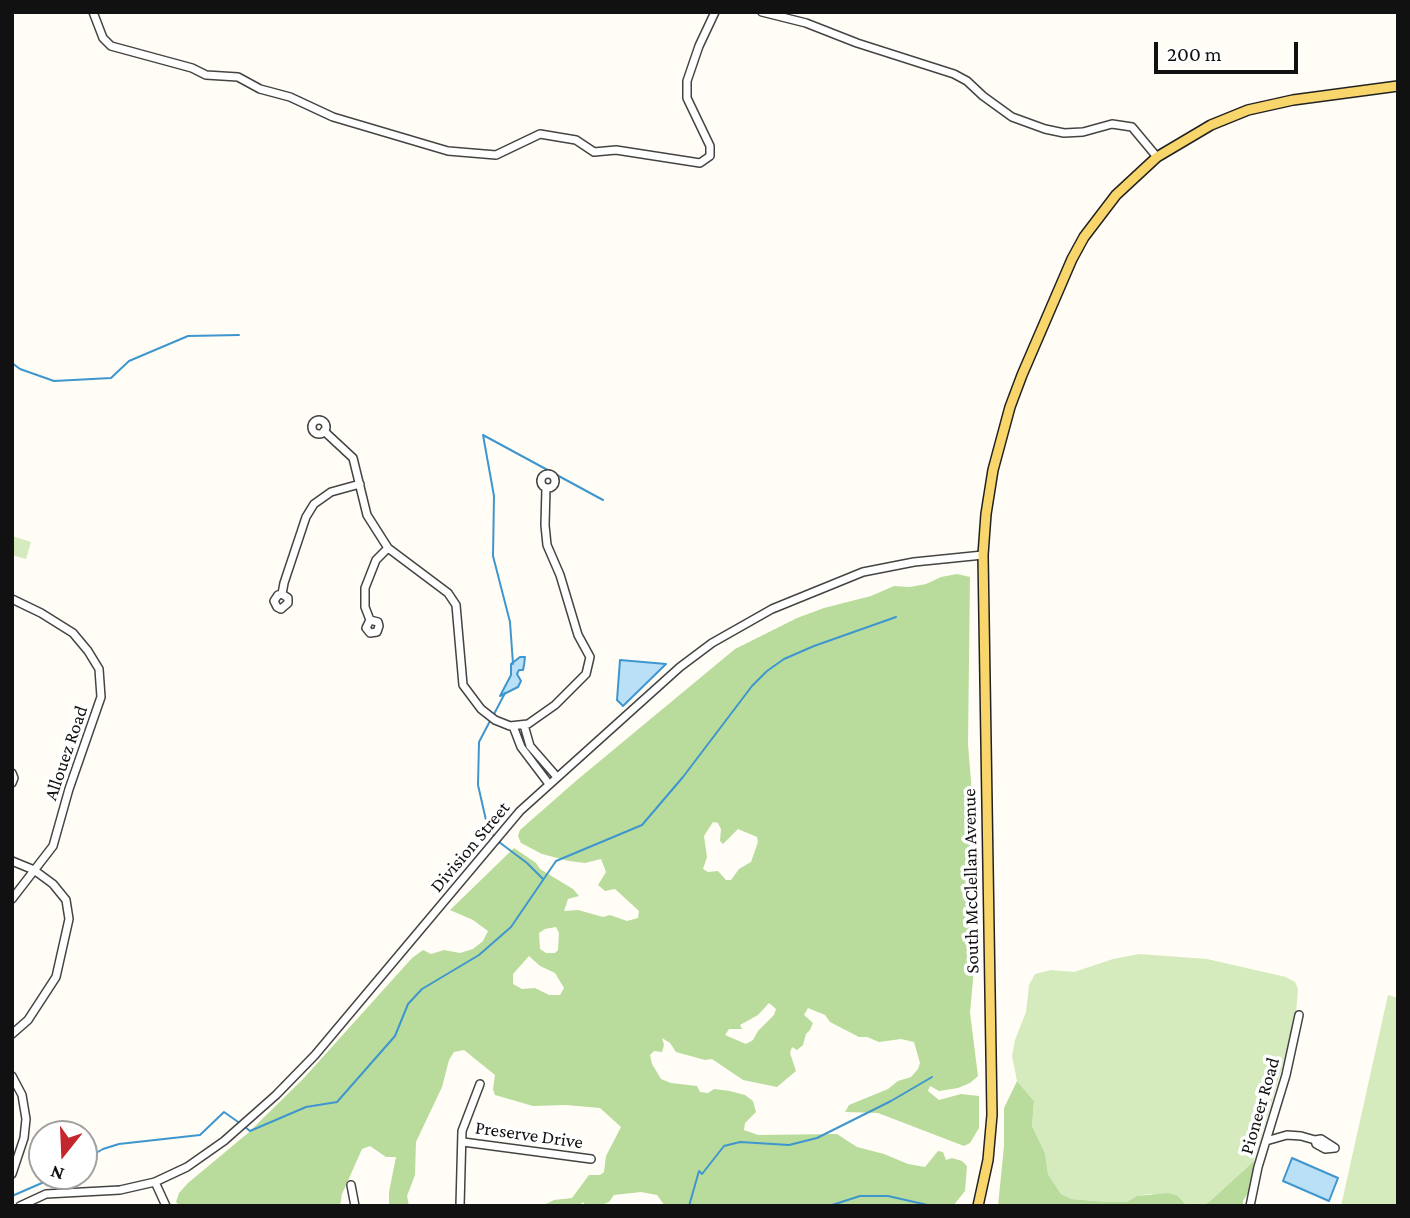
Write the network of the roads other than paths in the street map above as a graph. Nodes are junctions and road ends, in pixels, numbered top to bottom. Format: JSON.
{"nodes":[{"id":1,"x":93,"y":12,"type":"edge"},
{"id":2,"x":715,"y":12,"type":"edge"},
{"id":3,"x":762,"y":12,"type":"edge"},
{"id":4,"x":1398,"y":86,"type":"edge"},
{"id":5,"x":1157,"y":157,"type":"junction"},
{"id":6,"x":324,"y":431,"type":"dead end"},
{"id":7,"x":360,"y":484,"type":"junction"},
{"id":8,"x":547,"y":488,"type":"dead end"},
{"id":9,"x":388,"y":548,"type":"junction"},
{"id":10,"x":983,"y":555,"type":"junction"},
{"id":11,"x":282,"y":594,"type":"dead end"},
{"id":12,"x":12,"y":599,"type":"edge"},
{"id":13,"x":370,"y":621,"type":"dead end"},
{"id":14,"x":524,"y":725,"type":"junction"},
{"id":15,"x":513,"y":726,"type":"junction"},
{"id":16,"x":12,"y":773,"type":"edge"},
{"id":17,"x":557,"y":777,"type":"junction"},
{"id":18,"x":12,"y":783,"type":"edge"},
{"id":19,"x":549,"y":784,"type":"junction"},
{"id":20,"x":12,"y":861,"type":"edge"},
{"id":21,"x":34,"y":870,"type":"junction"},
{"id":22,"x":12,"y":899,"type":"edge"},
{"id":23,"x":1299,"y":1015,"type":"dead end"},
{"id":24,"x":12,"y":1034,"type":"edge"},
{"id":25,"x":12,"y":1076,"type":"edge"},
{"id":26,"x":480,"y":1084,"type":"dead end"},
{"id":27,"x":1315,"y":1140,"type":"dead end"},
{"id":28,"x":1266,"y":1141,"type":"junction"},
{"id":29,"x":463,"y":1142,"type":"junction"},
{"id":30,"x":591,"y":1159,"type":"dead end"},
{"id":31,"x":12,"y":1174,"type":"edge"},
{"id":32,"x":155,"y":1182,"type":"junction"},
{"id":33,"x":351,"y":1185,"type":"dead end"},
{"id":34,"x":30,"y":1204,"type":"edge"},
{"id":35,"x":20,"y":1206,"type":"edge"},
{"id":36,"x":166,"y":1206,"type":"edge"},
{"id":37,"x":355,"y":1206,"type":"edge"},
{"id":38,"x":460,"y":1206,"type":"edge"},
{"id":39,"x":978,"y":1206,"type":"edge"},
{"id":40,"x":1250,"y":1206,"type":"edge"}],
"edges":[{"from":1,"to":2,"type":"street"},
{"from":3,"to":5,"type":"street"},
{"from":4,"to":5,"type":"main road","name":"South McClellan Avenue"},
{"from":5,"to":10,"type":"main road","name":"South McClellan Avenue"},
{"from":6,"to":7,"type":"street"},
{"from":7,"to":9,"type":"street"},
{"from":7,"to":11,"type":"street"},
{"from":8,"to":14,"type":"street"},
{"from":9,"to":13,"type":"street"},
{"from":9,"to":15,"type":"street"},
{"from":10,"to":17,"type":"street","name":"Division Street"},
{"from":10,"to":39,"type":"main road","name":"South McClellan Avenue"},
{"from":12,"to":21,"type":"street","name":"Allouez Road"},
{"from":14,"to":15,"type":"street"},
{"from":14,"to":17,"type":"street"},
{"from":15,"to":19,"type":"street"},
{"from":16,"to":18,"type":"street"},
{"from":17,"to":19,"type":"street","name":"Division Street"},
{"from":19,"to":32,"type":"street","name":"Division Street"},
{"from":20,"to":21,"type":"street"},
{"from":21,"to":22,"type":"street","name":"Allouez Road"},
{"from":21,"to":24,"type":"street"},
{"from":23,"to":28,"type":"street","name":"Pioneer Road"},
{"from":25,"to":31,"type":"street"},
{"from":26,"to":29,"type":"street"},
{"from":27,"to":28,"type":"street"},
{"from":28,"to":40,"type":"street","name":"Pioneer Road"},
{"from":29,"to":30,"type":"street","name":"Preserve Drive"},
{"from":29,"to":38,"type":"street"},
{"from":32,"to":34,"type":"street","name":"Division Street"},
{"from":32,"to":36,"type":"street"},
{"from":33,"to":37,"type":"street"},
{"from":34,"to":35,"type":"street","name":"Division Street"}]}
